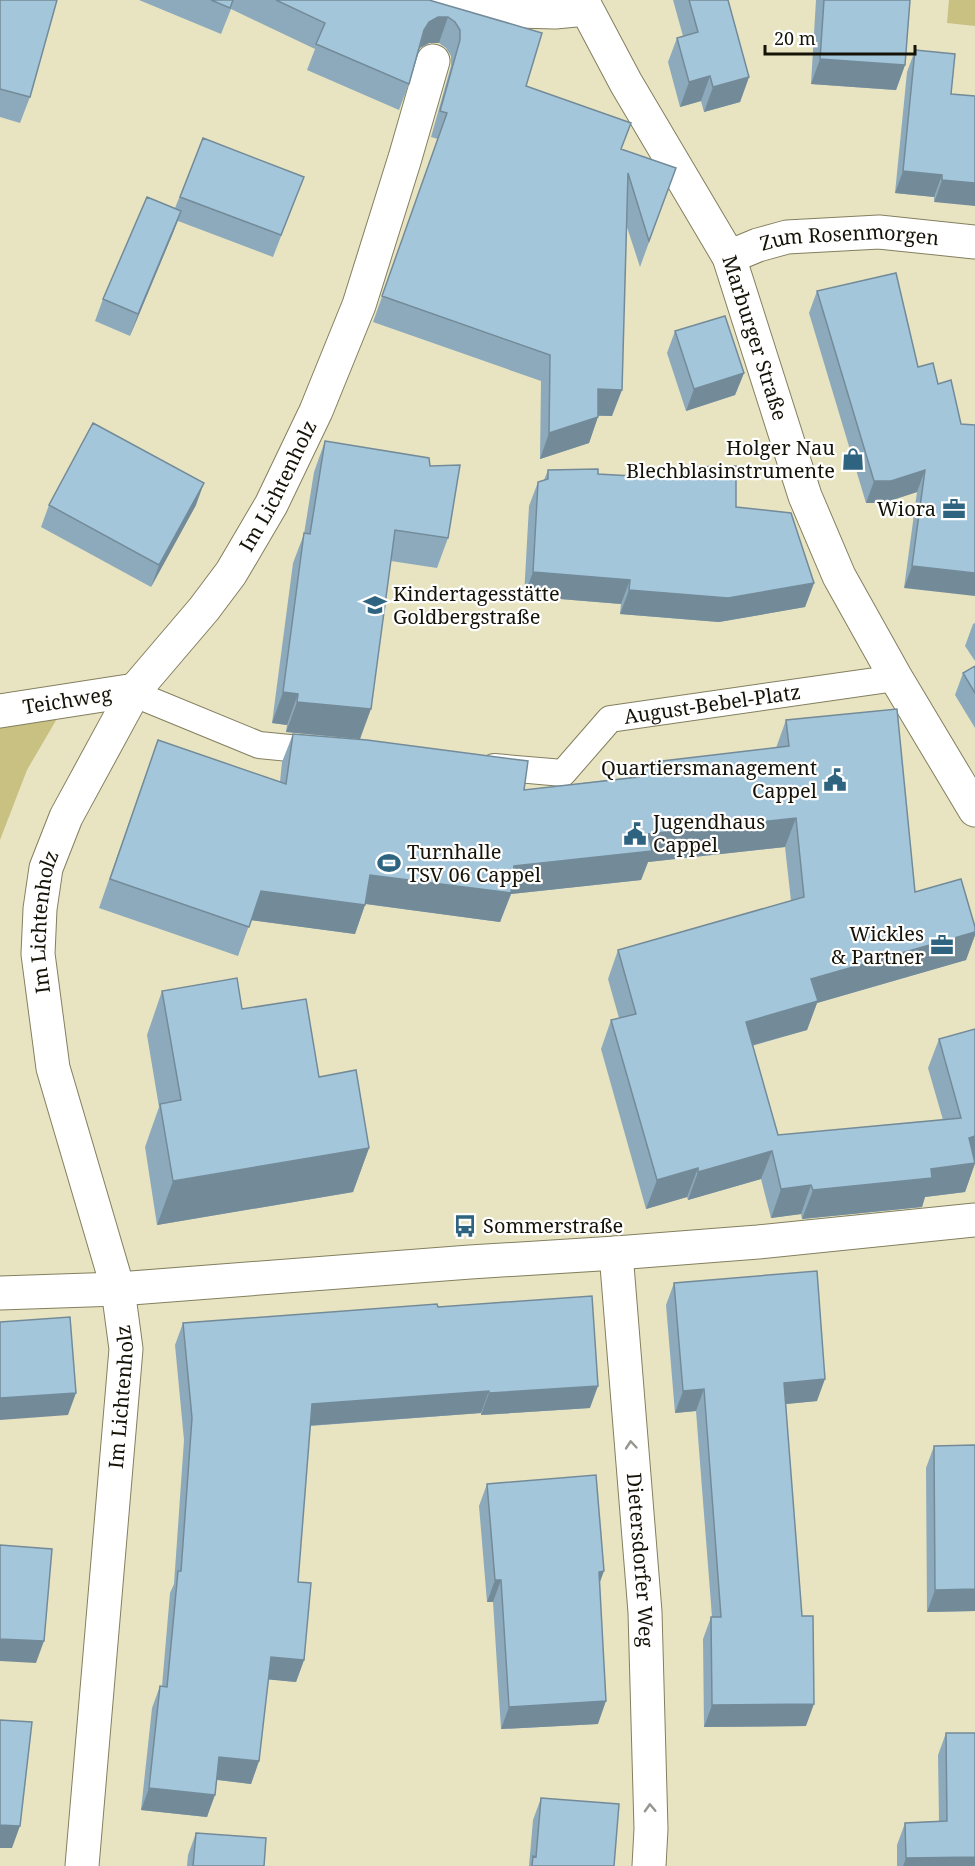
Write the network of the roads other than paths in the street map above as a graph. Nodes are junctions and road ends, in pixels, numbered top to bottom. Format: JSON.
{"nodes":[{"id":1,"x":401,"y":0,"type":"edge"},
{"id":2,"x":584,"y":4,"type":"edge"},
{"id":3,"x":433,"y":61,"type":"dead end"},
{"id":4,"x":975,"y":242,"type":"edge"},
{"id":5,"x":729,"y":257,"type":"junction"},
{"id":6,"x":896,"y":678,"type":"junction"},
{"id":7,"x":135,"y":690,"type":"junction"},
{"id":8,"x":0,"y":711,"type":"edge"},
{"id":9,"x":342,"y":753,"type":"edge"},
{"id":10,"x":470,"y":765,"type":"edge"},
{"id":11,"x":975,"y":810,"type":"edge"},
{"id":12,"x":975,"y":1220,"type":"edge"},
{"id":13,"x":616,"y":1253,"type":"junction"},
{"id":14,"x":118,"y":1289,"type":"junction"},
{"id":15,"x":0,"y":1293,"type":"edge"},
{"id":16,"x":82,"y":1866,"type":"edge"},
{"id":17,"x":649,"y":1866,"type":"edge"}],
"edges":[{"from":1,"to":2,"type":"street"},
{"from":2,"to":5,"type":"street","name":"Marburger Straße"},
{"from":3,"to":7,"type":"street","name":"Im Lichtenholz"},
{"from":4,"to":5,"type":"street","name":"Zum Rosenmorgen"},
{"from":5,"to":6,"type":"street","name":"Marburger Straße"},
{"from":6,"to":10,"type":"lane","name":"August-Bebel-Platz"},
{"from":6,"to":11,"type":"street","name":"Marburger Straße"},
{"from":7,"to":8,"type":"street","name":"Teichweg"},
{"from":7,"to":9,"type":"lane"},
{"from":7,"to":14,"type":"street","name":"Im Lichtenholz"},
{"from":12,"to":13,"type":"street"},
{"from":13,"to":14,"type":"street"},
{"from":17,"to":13,"type":"street","name":"Dietersdorfer Weg","one_way":true},
{"from":14,"to":15,"type":"street"},
{"from":14,"to":16,"type":"street","name":"Im Lichtenholz"}]}
